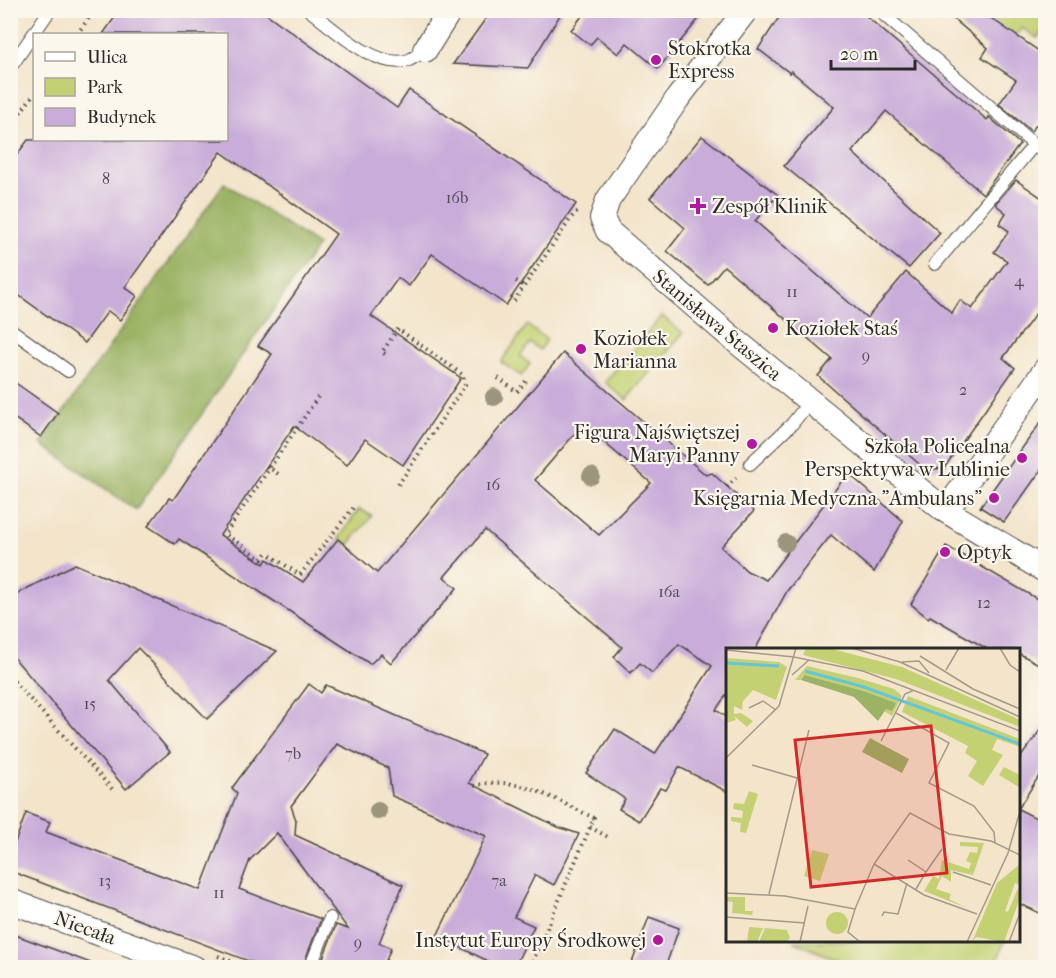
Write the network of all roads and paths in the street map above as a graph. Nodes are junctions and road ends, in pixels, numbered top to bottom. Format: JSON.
{"nodes":[{"id":1,"x":50,"y":10,"type":"edge"},
{"id":2,"x":95,"y":10,"type":"edge"},
{"id":3,"x":309,"y":10,"type":"edge"},
{"id":4,"x":450,"y":10,"type":"edge"},
{"id":5,"x":746,"y":10,"type":"edge"},
{"id":6,"x":885,"y":16,"type":"dead end"},
{"id":7,"x":34,"y":33,"type":"edge"},
{"id":8,"x":78,"y":33,"type":"edge"},
{"id":9,"x":33,"y":35,"type":"edge"},
{"id":10,"x":425,"y":50,"type":"joint"},
{"id":11,"x":10,"y":68,"type":"edge"},
{"id":12,"x":33,"y":95,"type":"edge"},
{"id":13,"x":10,"y":127,"type":"edge"},
{"id":14,"x":1042,"y":151,"type":"edge"},
{"id":15,"x":582,"y":215,"type":"dead end"},
{"id":16,"x":935,"y":264,"type":"dead end"},
{"id":17,"x":516,"y":281,"type":"dead end"},
{"id":18,"x":524,"y":286,"type":"junction"},
{"id":19,"x":514,"y":301,"type":"dead end"},
{"id":20,"x":10,"y":329,"type":"edge"},
{"id":21,"x":385,"y":354,"type":"dead end"},
{"id":22,"x":1046,"y":369,"type":"edge"},
{"id":23,"x":68,"y":371,"type":"dead end"},
{"id":24,"x":498,"y":378,"type":"dead end"},
{"id":25,"x":527,"y":380,"type":"dead end"},
{"id":26,"x":318,"y":397,"type":"dead end"},
{"id":27,"x":810,"y":401,"type":"junction"},
{"id":28,"x":750,"y":464,"type":"dead end"},
{"id":29,"x":268,"y":467,"type":"junction"},
{"id":30,"x":281,"y":476,"type":"dead end"},
{"id":31,"x":398,"y":485,"type":"dead end"},
{"id":32,"x":353,"y":508,"type":"dead end"},
{"id":33,"x":943,"y":509,"type":"junction"},
{"id":34,"x":1046,"y":571,"type":"edge"},
{"id":35,"x":10,"y":677,"type":"edge"},
{"id":36,"x":474,"y":786,"type":"dead end"},
{"id":37,"x":113,"y":790,"type":"dead end"},
{"id":38,"x":590,"y":827,"type":"junction"},
{"id":39,"x":608,"y":837,"type":"dead end"},
{"id":40,"x":10,"y":901,"type":"edge"},
{"id":41,"x":330,"y":918,"type":"dead end"},
{"id":42,"x":194,"y":968,"type":"edge"},
{"id":43,"x":310,"y":968,"type":"edge"},
{"id":44,"x":530,"y":968,"type":"edge"}],
"edges":[{"from":1,"to":7,"type":"lane"},
{"from":2,"to":8,"type":"path"},
{"from":3,"to":10,"type":"lane"},
{"from":4,"to":10,"type":"street"},
{"from":5,"to":27,"type":"street","name":"Stanisława Staszica"},
{"from":6,"to":14,"type":"lane"},
{"from":9,"to":11,"type":"lane"},
{"from":12,"to":13,"type":"path"},
{"from":14,"to":16,"type":"lane"},
{"from":15,"to":18,"type":"path"},
{"from":17,"to":18,"type":"path"},
{"from":18,"to":19,"type":"path"},
{"from":20,"to":23,"type":"lane"},
{"from":21,"to":31,"type":"path"},
{"from":22,"to":33,"type":"street"},
{"from":24,"to":25,"type":"path"},
{"from":26,"to":29,"type":"path"},
{"from":27,"to":28,"type":"lane"},
{"from":27,"to":33,"type":"street","name":"Stanisława Staszica"},
{"from":29,"to":30,"type":"path"},
{"from":29,"to":32,"type":"path"},
{"from":33,"to":34,"type":"street","name":"Stanisława Staszica"},
{"from":35,"to":37,"type":"path"},
{"from":36,"to":38,"type":"path"},
{"from":38,"to":39,"type":"path"},
{"from":38,"to":44,"type":"path"},
{"from":40,"to":42,"type":"street","name":"Niecała"},
{"from":41,"to":43,"type":"lane"}]}
